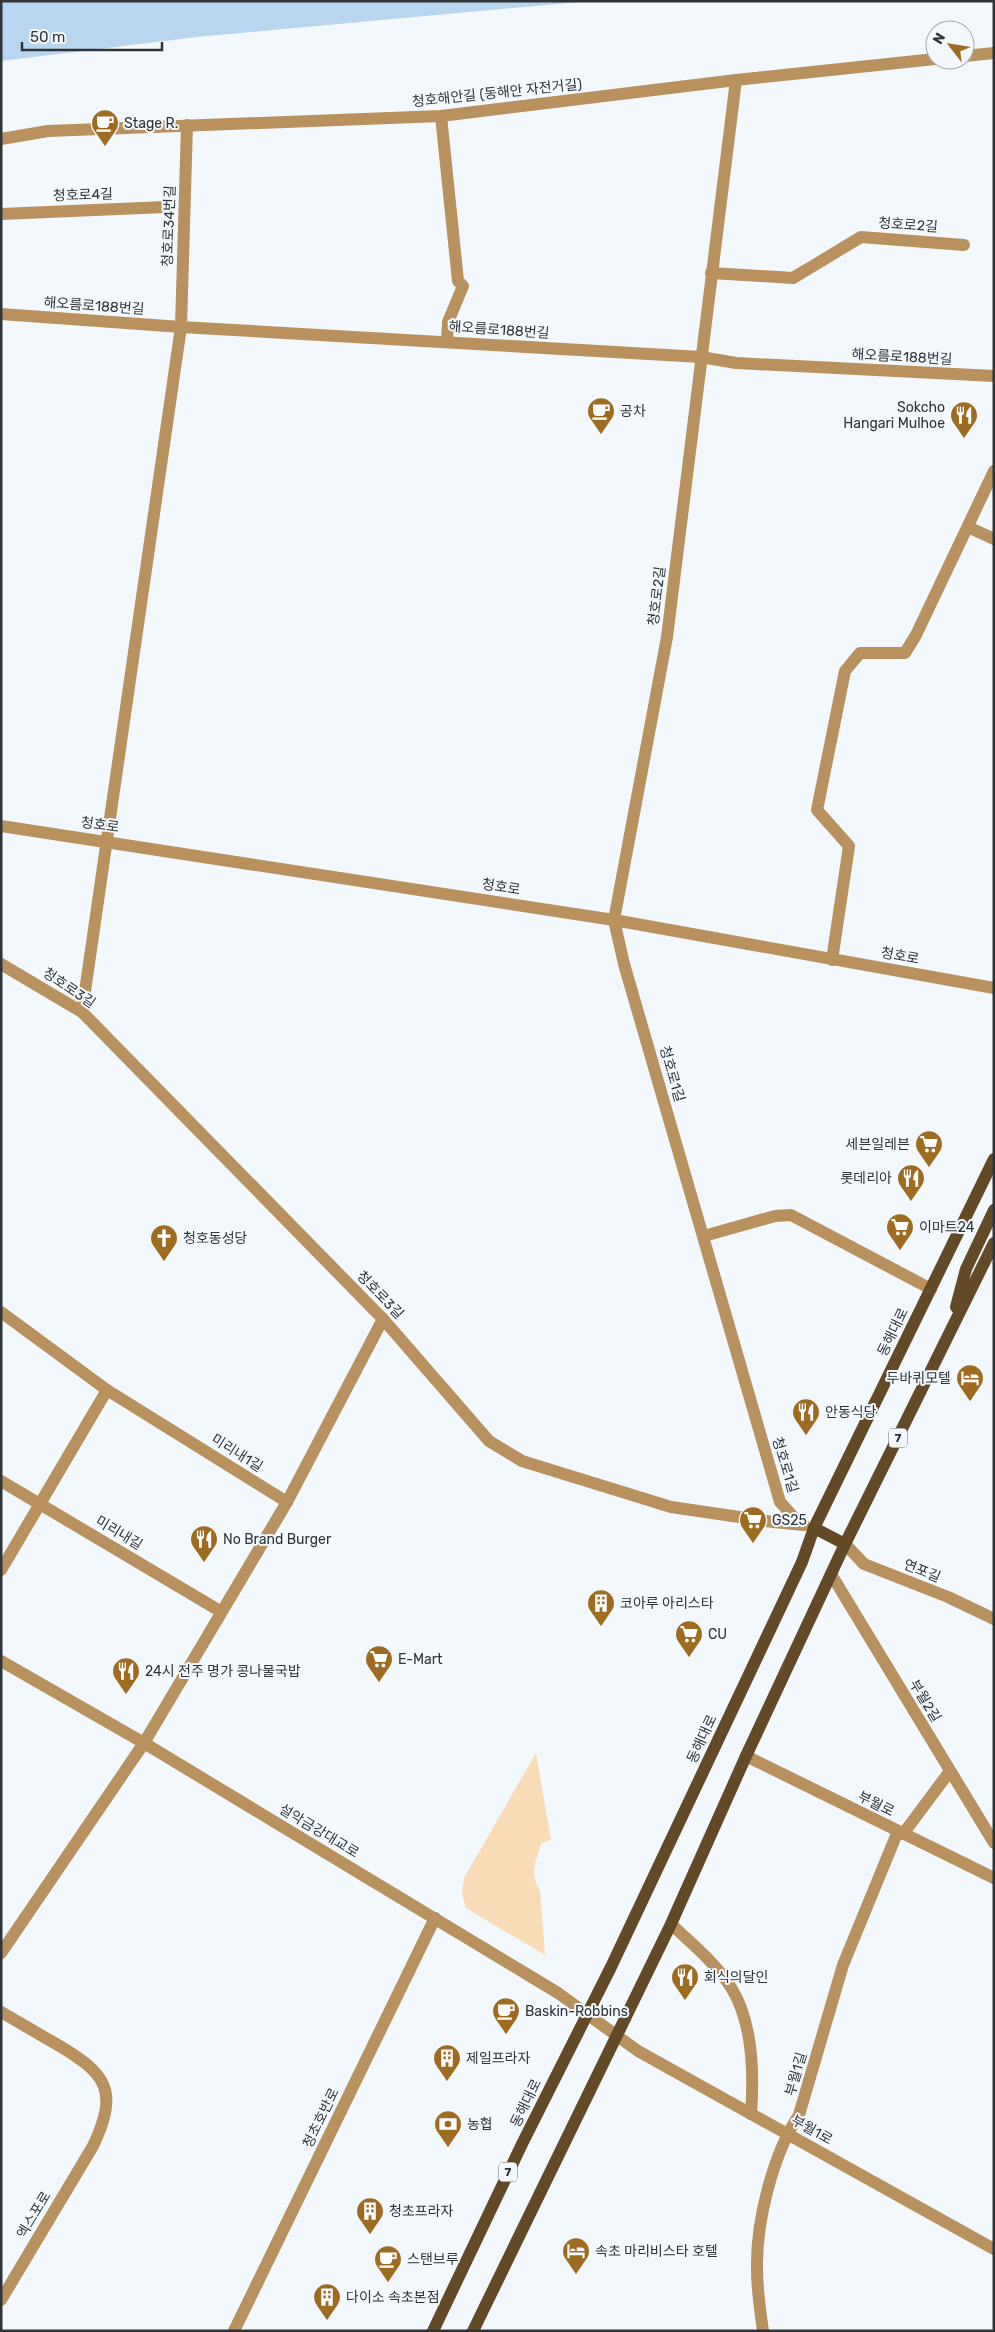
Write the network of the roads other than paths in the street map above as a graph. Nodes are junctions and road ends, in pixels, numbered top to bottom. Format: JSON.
{"nodes":[{"id":1,"x":994,"y":53,"type":"edge"},
{"id":2,"x":975,"y":55,"type":"edge"},
{"id":3,"x":925,"y":60,"type":"edge"},
{"id":4,"x":736,"y":80,"type":"junction"},
{"id":5,"x":441,"y":116,"type":"junction"},
{"id":6,"x":187,"y":125,"type":"junction"},
{"id":7,"x":1,"y":139,"type":"edge"},
{"id":8,"x":165,"y":207,"type":"dead end"},
{"id":9,"x":1,"y":214,"type":"edge"},
{"id":10,"x":964,"y":245,"type":"dead end"},
{"id":11,"x":711,"y":274,"type":"junction"},
{"id":12,"x":1,"y":314,"type":"edge"},
{"id":13,"x":181,"y":327,"type":"junction"},
{"id":14,"x":447,"y":341,"type":"junction"},
{"id":15,"x":701,"y":357,"type":"junction"},
{"id":16,"x":994,"y":376,"type":"edge"},
{"id":17,"x":994,"y":470,"type":"edge"},
{"id":18,"x":968,"y":527,"type":"junction"},
{"id":19,"x":994,"y":539,"type":"edge"},
{"id":20,"x":1,"y":826,"type":"edge"},
{"id":21,"x":106,"y":840,"type":"junction"},
{"id":22,"x":614,"y":920,"type":"junction"},
{"id":23,"x":832,"y":960,"type":"junction"},
{"id":24,"x":1,"y":964,"type":"edge"},
{"id":25,"x":994,"y":988,"type":"edge"},
{"id":26,"x":82,"y":1012,"type":"junction"},
{"id":27,"x":994,"y":1159,"type":"edge"},
{"id":28,"x":994,"y":1210,"type":"edge"},
{"id":29,"x":704,"y":1236,"type":"junction"},
{"id":30,"x":994,"y":1243,"type":"edge"},
{"id":31,"x":931,"y":1289,"type":"junction"},
{"id":32,"x":1,"y":1312,"type":"edge"},
{"id":33,"x":383,"y":1319,"type":"junction"},
{"id":34,"x":950,"y":1331,"type":"junction"},
{"id":35,"x":107,"y":1390,"type":"junction"},
{"id":36,"x":1,"y":1481,"type":"edge"},
{"id":37,"x":287,"y":1502,"type":"junction"},
{"id":38,"x":40,"y":1504,"type":"junction"},
{"id":39,"x":799,"y":1523,"type":"junction"},
{"id":40,"x":814,"y":1528,"type":"junction"},
{"id":41,"x":845,"y":1544,"type":"junction"},
{"id":42,"x":1,"y":1570,"type":"edge"},
{"id":43,"x":831,"y":1574,"type":"junction"},
{"id":44,"x":220,"y":1611,"type":"junction"},
{"id":45,"x":994,"y":1619,"type":"edge"},
{"id":46,"x":1,"y":1661,"type":"edge"},
{"id":47,"x":144,"y":1743,"type":"junction"},
{"id":48,"x":746,"y":1756,"type":"junction"},
{"id":49,"x":950,"y":1771,"type":"junction"},
{"id":50,"x":900,"y":1832,"type":"junction"},
{"id":51,"x":994,"y":1843,"type":"edge"},
{"id":52,"x":994,"y":1878,"type":"edge"},
{"id":53,"x":435,"y":1918,"type":"junction"},
{"id":54,"x":671,"y":1924,"type":"junction"},
{"id":55,"x":1,"y":1953,"type":"edge"},
{"id":56,"x":1,"y":2012,"type":"edge"},
{"id":57,"x":586,"y":2015,"type":"junction"},
{"id":58,"x":616,"y":2036,"type":"junction"},
{"id":59,"x":751,"y":2114,"type":"junction"},
{"id":60,"x":787,"y":2133,"type":"junction"},
{"id":61,"x":994,"y":2249,"type":"edge"},
{"id":62,"x":1,"y":2300,"type":"edge"},
{"id":63,"x":234,"y":2331,"type":"edge"},
{"id":64,"x":433,"y":2331,"type":"edge"},
{"id":65,"x":473,"y":2331,"type":"edge"},
{"id":66,"x":763,"y":2331,"type":"edge"}],
"edges":[{"from":1,"to":2,"type":"street"},
{"from":3,"to":4,"type":"street","name":"청호해안길 (동해안 자전거길)"},
{"from":4,"to":5,"type":"street","name":"청호해안길 (동해안 자전거길)"},
{"from":4,"to":11,"type":"street","name":"청호로2길"},
{"from":5,"to":6,"type":"street","name":"청호해안길 (동해안 자전거길)"},
{"from":5,"to":14,"type":"street"},
{"from":6,"to":7,"type":"street","name":"청호해안길 (동해안 자전거길)"},
{"from":6,"to":13,"type":"street","name":"청호로34번길"},
{"from":8,"to":9,"type":"street","name":"청호로4길"},
{"from":10,"to":11,"type":"street","name":"청호로2길"},
{"from":11,"to":15,"type":"street","name":"청호로2길"},
{"from":12,"to":13,"type":"street","name":"해오름로188번길"},
{"from":13,"to":14,"type":"street","name":"해오름로188번길"},
{"from":13,"to":21,"type":"street","name":"청호로34번길"},
{"from":14,"to":15,"type":"street","name":"해오름로188번길"},
{"from":15,"to":16,"type":"street","name":"해오름로188번길"},
{"from":15,"to":22,"type":"street","name":"청호로2길"},
{"from":17,"to":18,"type":"street"},
{"from":18,"to":19,"type":"street"},
{"from":18,"to":23,"type":"street"},
{"from":20,"to":21,"type":"street","name":"청호로"},
{"from":21,"to":22,"type":"street","name":"청호로"},
{"from":21,"to":26,"type":"street","name":"청호로34번길"},
{"from":22,"to":23,"type":"street","name":"청호로"},
{"from":22,"to":29,"type":"street","name":"청호로1길"},
{"from":23,"to":25,"type":"street","name":"청호로"},
{"from":24,"to":26,"type":"street","name":"청호로3길"},
{"from":26,"to":33,"type":"street","name":"청호로3길"},
{"from":27,"to":31,"type":"main road","name":"동해대로","number":"7"},
{"from":28,"to":34,"type":"main road","number":"7"},
{"from":29,"to":31,"type":"street"},
{"from":29,"to":39,"type":"street","name":"청호로1길"},
{"from":30,"to":34,"type":"main road","number":"7"},
{"from":31,"to":40,"type":"main road","name":"동해대로","number":"7"},
{"from":32,"to":35,"type":"street","name":"미리내1길"},
{"from":33,"to":37,"type":"street"},
{"from":33,"to":39,"type":"street","name":"청호로3길"},
{"from":34,"to":41,"type":"main road","number":"7"},
{"from":35,"to":37,"type":"street","name":"미리내1길"},
{"from":35,"to":38,"type":"street"},
{"from":36,"to":38,"type":"street","name":"미리내길"},
{"from":37,"to":44,"type":"street"},
{"from":38,"to":42,"type":"street"},
{"from":38,"to":44,"type":"street","name":"미리내길"},
{"from":39,"to":40,"type":"street"},
{"from":40,"to":41,"type":"main road"},
{"from":40,"to":57,"type":"main road","name":"동해대로","number":"7"},
{"from":41,"to":43,"type":"main road","number":"7"},
{"from":41,"to":45,"type":"street","name":"연포길"},
{"from":43,"to":48,"type":"main road","number":"7"},
{"from":43,"to":49,"type":"street","name":"부월2길"},
{"from":44,"to":47,"type":"street"},
{"from":46,"to":47,"type":"street","name":"설악금강대교로"},
{"from":47,"to":53,"type":"street","name":"설악금강대교로"},
{"from":47,"to":55,"type":"street"},
{"from":48,"to":50,"type":"street","name":"부월로"},
{"from":48,"to":54,"type":"main road","number":"7"},
{"from":49,"to":50,"type":"street","name":"부월1길"},
{"from":49,"to":51,"type":"street","name":"부월2길"},
{"from":50,"to":52,"type":"street","name":"부월로"},
{"from":50,"to":60,"type":"street","name":"부월1길"},
{"from":53,"to":57,"type":"street","name":"설악금강대교로"},
{"from":53,"to":63,"type":"street","name":"청초호반로"},
{"from":54,"to":58,"type":"main road","number":"7"},
{"from":54,"to":59,"type":"street"},
{"from":56,"to":62,"type":"street","name":"엑스포로"},
{"from":57,"to":58,"type":"street","name":"설악금강대교로"},
{"from":57,"to":64,"type":"main road","name":"동해대로","number":"7"},
{"from":58,"to":59,"type":"street","name":"부월1로"},
{"from":58,"to":65,"type":"main road","number":"7"},
{"from":59,"to":60,"type":"street","name":"부월1로"},
{"from":60,"to":61,"type":"street","name":"부월1로"},
{"from":60,"to":66,"type":"street","name":"부월1길"}]}
